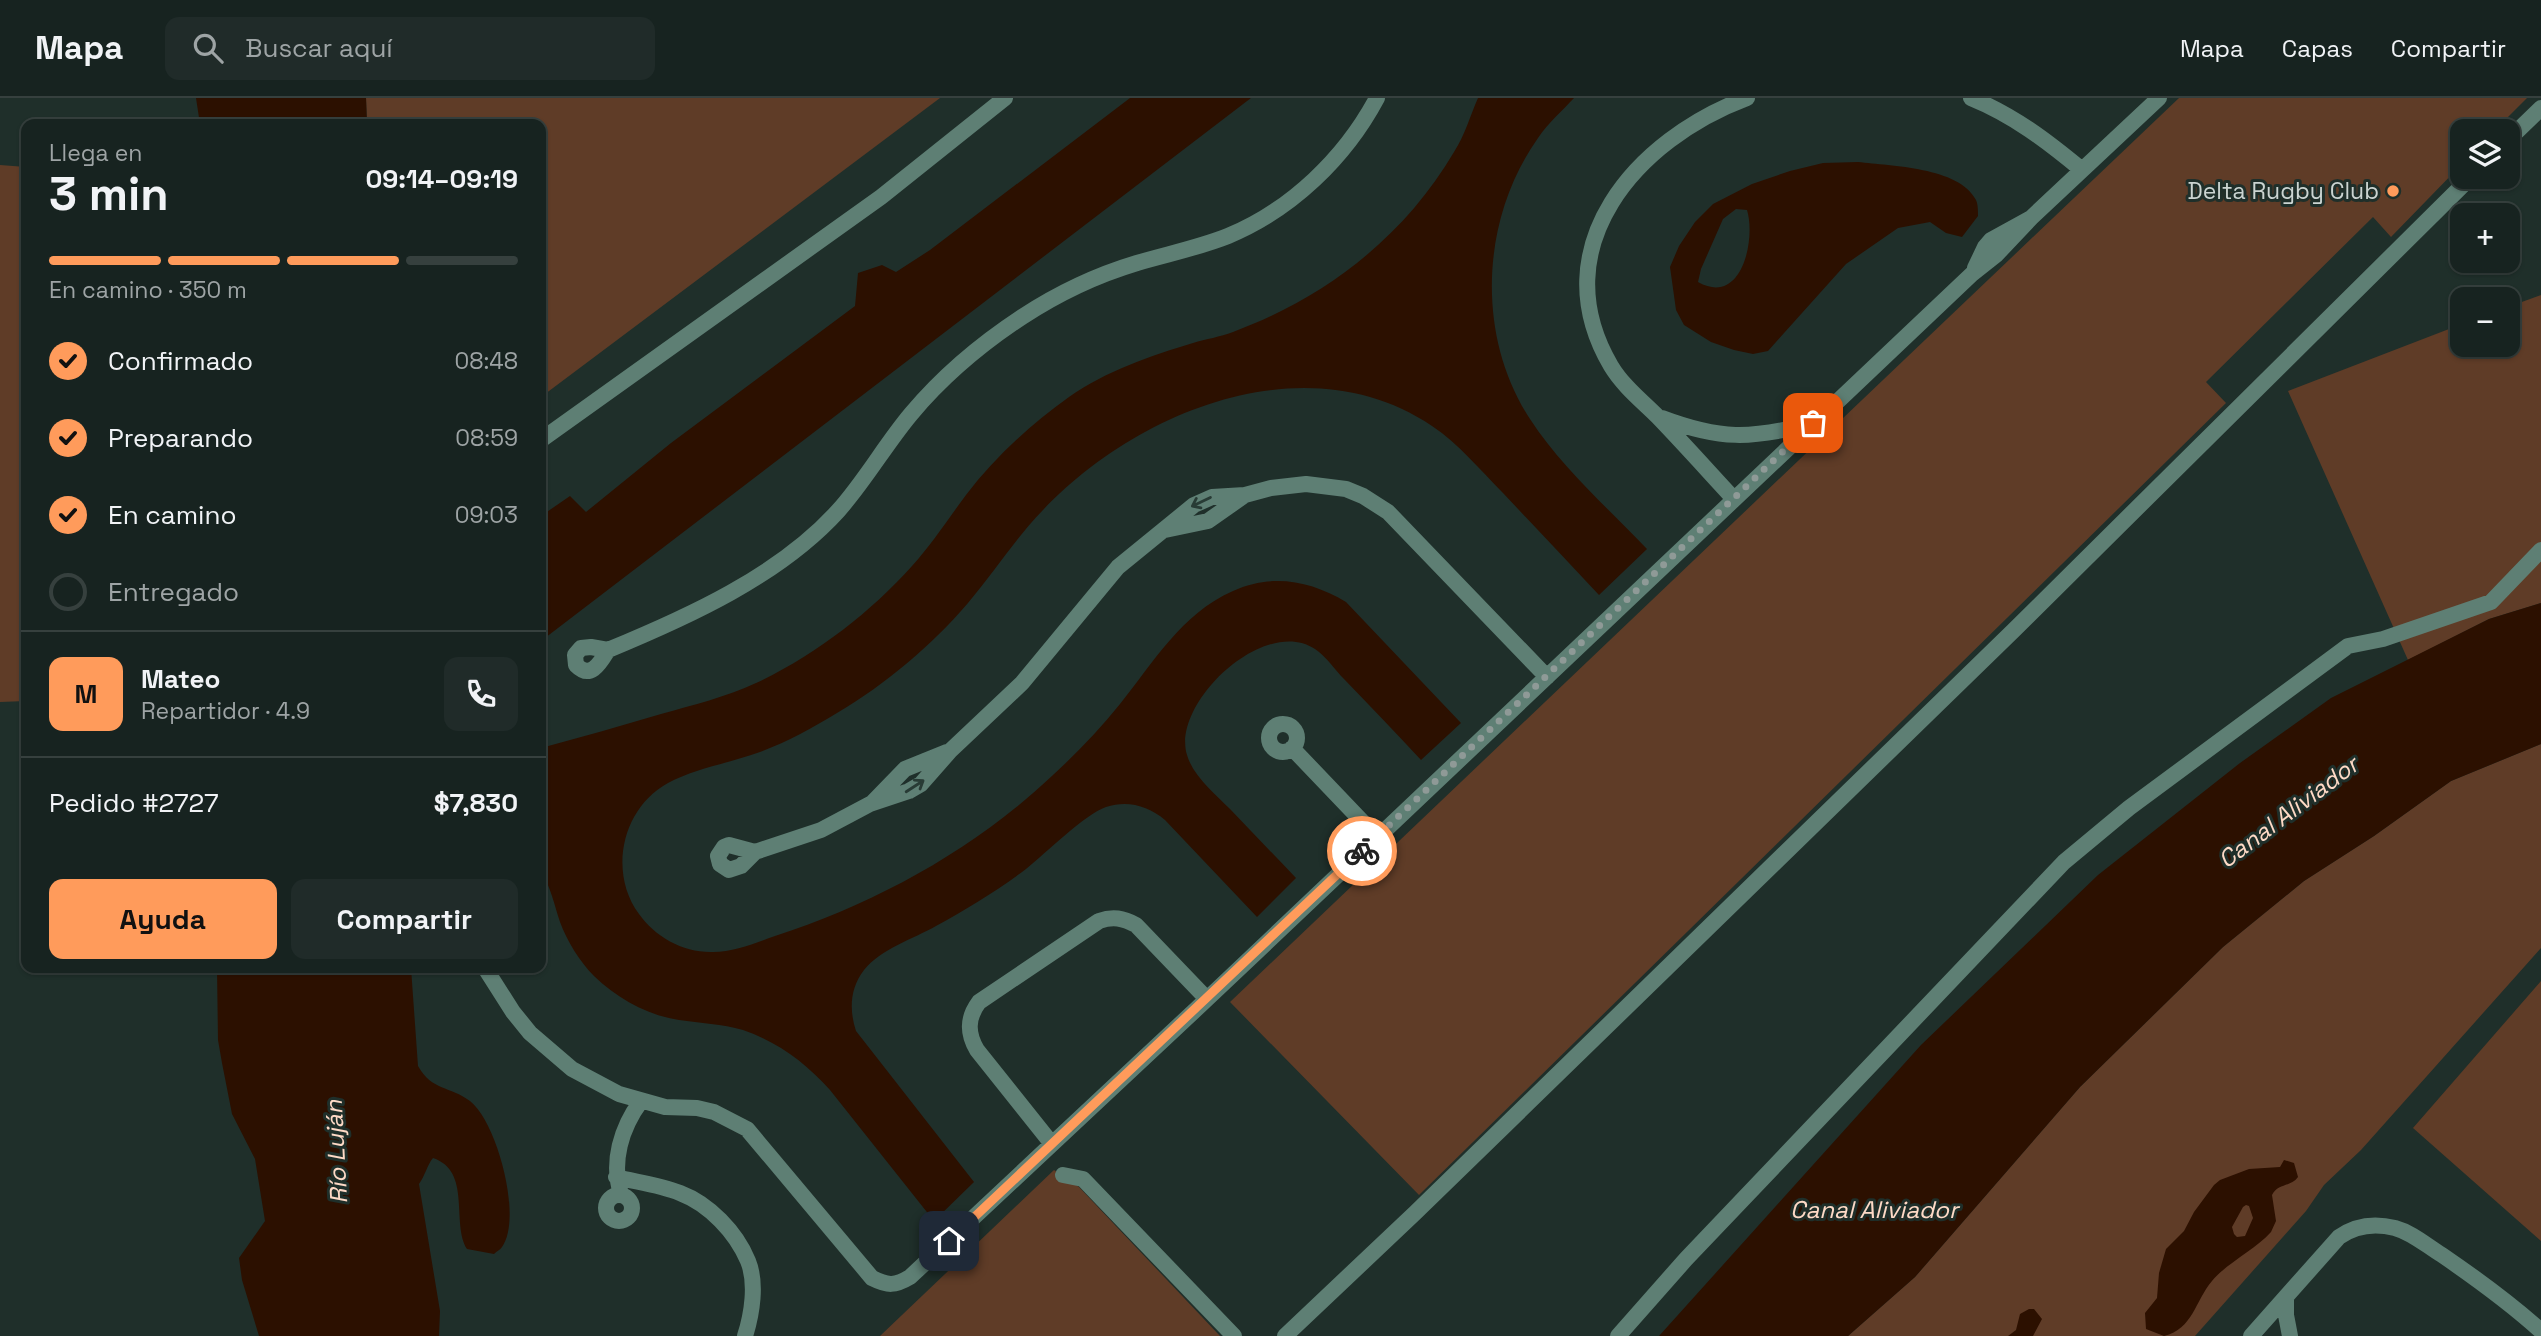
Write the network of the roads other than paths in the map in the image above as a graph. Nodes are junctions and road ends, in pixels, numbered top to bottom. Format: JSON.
{"nodes":[{"id":1,"x":1005,"y":98,"type":"edge"},
{"id":2,"x":1377,"y":98,"type":"edge"},
{"id":3,"x":1747,"y":98,"type":"edge"},
{"id":4,"x":1971,"y":98,"type":"edge"},
{"id":5,"x":2159,"y":98,"type":"edge"},
{"id":6,"x":2541,"y":108,"type":"edge"},
{"id":7,"x":2520,"y":128,"type":"edge"},
{"id":8,"x":2082,"y":170,"type":"junction"},
{"id":9,"x":2459,"y":189,"type":"edge"},
{"id":10,"x":1657,"y":417,"type":"junction"},
{"id":11,"x":1813,"y":423,"type":"junction"},
{"id":12,"x":546,"y":436,"type":"edge"},
{"id":13,"x":1734,"y":499,"type":"junction"},
{"id":14,"x":2541,"y":551,"type":"edge"},
{"id":15,"x":608,"y":650,"type":"dead end"},
{"id":16,"x":1547,"y":677,"type":"junction"},
{"id":17,"x":1292,"y":748,"type":"dead end"},
{"id":18,"x":1377,"y":837,"type":"junction"},
{"id":19,"x":755,"y":852,"type":"dead end"},
{"id":20,"x":488,"y":973,"type":"edge"},
{"id":21,"x":1208,"y":999,"type":"junction"},
{"id":22,"x":641,"y":1101,"type":"junction"},
{"id":23,"x":1052,"y":1144,"type":"junction"},
{"id":24,"x":1063,"y":1175,"type":"dead end"},
{"id":25,"x":616,"y":1177,"type":"junction"},
{"id":26,"x":621,"y":1194,"type":"dead end"},
{"id":27,"x":2286,"y":1297,"type":"junction"},
{"id":28,"x":2541,"y":1331,"type":"edge"},
{"id":29,"x":745,"y":1336,"type":"edge"},
{"id":30,"x":1234,"y":1336,"type":"edge"},
{"id":31,"x":1285,"y":1336,"type":"edge"},
{"id":32,"x":1618,"y":1336,"type":"edge"},
{"id":33,"x":2251,"y":1336,"type":"edge"},
{"id":34,"x":2290,"y":1336,"type":"edge"}],
"edges":[{"from":1,"to":12,"type":"street"},
{"from":2,"to":15,"type":"street"},
{"from":3,"to":10,"type":"street"},
{"from":4,"to":8,"type":"street"},
{"from":5,"to":8,"type":"street"},
{"from":6,"to":7,"type":"street"},
{"from":8,"to":11,"type":"street"},
{"from":9,"to":31,"type":"street"},
{"from":10,"to":11,"type":"street"},
{"from":10,"to":13,"type":"street"},
{"from":11,"to":13,"type":"street"},
{"from":13,"to":16,"type":"street"},
{"from":14,"to":32,"type":"street"},
{"from":16,"to":18,"type":"street"},
{"from":16,"to":19,"type":"street"},
{"from":17,"to":18,"type":"street"},
{"from":18,"to":21,"type":"street"},
{"from":20,"to":22,"type":"street"},
{"from":21,"to":23,"type":"street"},
{"from":21,"to":23,"type":"street"},
{"from":22,"to":23,"type":"street"},
{"from":22,"to":25,"type":"street"},
{"from":24,"to":30,"type":"street"},
{"from":25,"to":26,"type":"street"},
{"from":25,"to":29,"type":"street"},
{"from":27,"to":28,"type":"street"},
{"from":27,"to":33,"type":"street"},
{"from":27,"to":34,"type":"street"}]}
